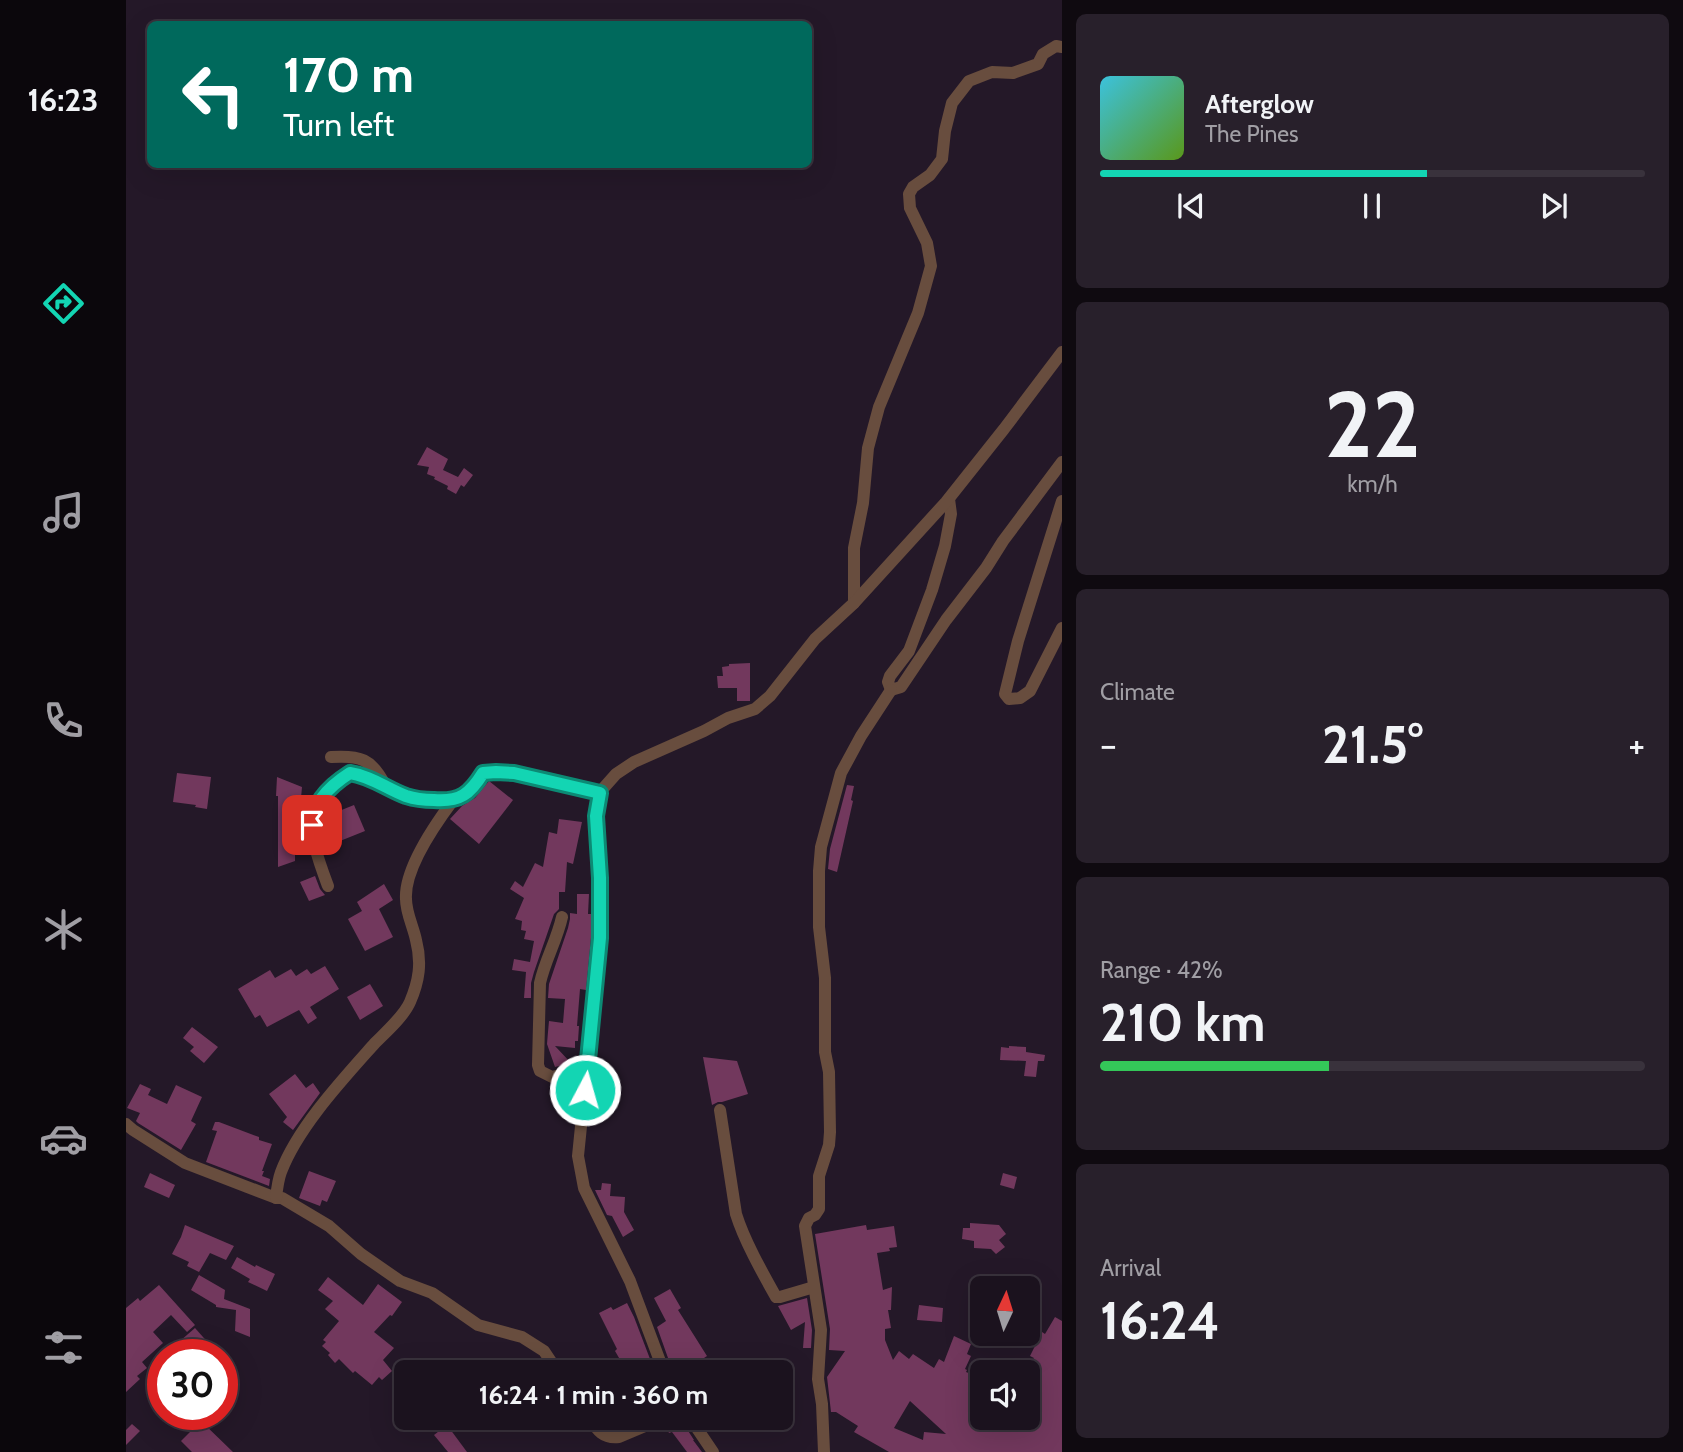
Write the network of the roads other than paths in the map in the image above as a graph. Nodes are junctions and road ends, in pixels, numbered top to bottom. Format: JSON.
{"nodes":[{"id":1,"x":1062,"y":47,"type":"edge"},
{"id":2,"x":1062,"y":352,"type":"edge"},
{"id":3,"x":1062,"y":462,"type":"edge"},
{"id":4,"x":949,"y":499,"type":"junction"},
{"id":5,"x":1062,"y":501,"type":"edge"},
{"id":6,"x":854,"y":603,"type":"junction"},
{"id":7,"x":1062,"y":628,"type":"edge"},
{"id":8,"x":891,"y":690,"type":"junction"},
{"id":9,"x":331,"y":757,"type":"dead end"},
{"id":10,"x":385,"y":785,"type":"junction"},
{"id":11,"x":600,"y":793,"type":"junction"},
{"id":12,"x":454,"y":799,"type":"junction"},
{"id":13,"x":328,"y":886,"type":"dead end"},
{"id":14,"x":562,"y":917,"type":"dead end"},
{"id":15,"x":587,"y":1068,"type":"junction"},
{"id":16,"x":720,"y":1110,"type":"dead end"},
{"id":17,"x":126,"y":1124,"type":"edge"},
{"id":18,"x":276,"y":1198,"type":"junction"},
{"id":19,"x":814,"y":1287,"type":"junction"},
{"id":20,"x":550,"y":1360,"type":"edge"},
{"id":21,"x":660,"y":1360,"type":"edge"},
{"id":22,"x":597,"y":1430,"type":"edge"},
{"id":23,"x":636,"y":1430,"type":"edge"},
{"id":24,"x":698,"y":1430,"type":"edge"},
{"id":25,"x":713,"y":1452,"type":"edge"},
{"id":26,"x":824,"y":1452,"type":"edge"}],
"edges":[{"from":1,"to":6,"type":"street"},
{"from":2,"to":4,"type":"street"},
{"from":3,"to":8,"type":"street"},
{"from":4,"to":6,"type":"street"},
{"from":4,"to":8,"type":"street"},
{"from":5,"to":7,"type":"street"},
{"from":6,"to":11,"type":"street"},
{"from":8,"to":19,"type":"street"},
{"from":9,"to":10,"type":"street"},
{"from":10,"to":12,"type":"street"},
{"from":10,"to":13,"type":"street"},
{"from":11,"to":12,"type":"street"},
{"from":11,"to":15,"type":"street"},
{"from":12,"to":18,"type":"street"},
{"from":14,"to":15,"type":"street"},
{"from":15,"to":21,"type":"street"},
{"from":16,"to":19,"type":"street"},
{"from":17,"to":18,"type":"street"},
{"from":18,"to":20,"type":"street"},
{"from":19,"to":26,"type":"street"},
{"from":22,"to":23,"type":"street"},
{"from":24,"to":25,"type":"street"}]}
